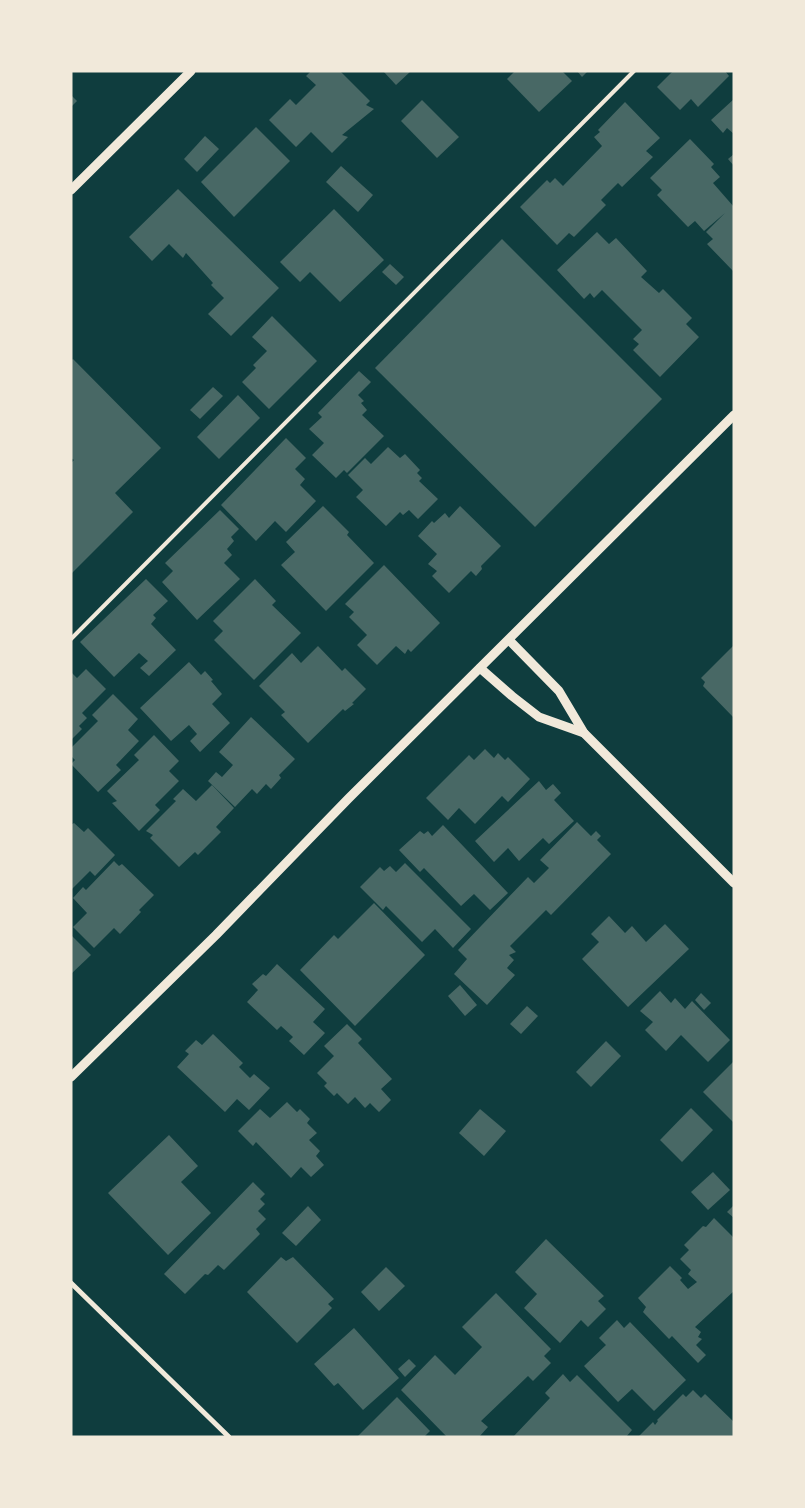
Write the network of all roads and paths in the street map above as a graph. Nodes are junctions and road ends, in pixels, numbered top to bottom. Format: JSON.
{"nodes":[{"id":1,"x":191,"y":71,"type":"edge"},
{"id":2,"x":634,"y":71,"type":"edge"},
{"id":3,"x":71,"y":190,"type":"edge"},
{"id":4,"x":734,"y":415,"type":"edge"},
{"id":5,"x":71,"y":640,"type":"edge"},
{"id":6,"x":509,"y":640,"type":"junction"},
{"id":7,"x":480,"y":668,"type":"junction"},
{"id":8,"x":584,"y":733,"type":"junction"},
{"id":9,"x":734,"y":883,"type":"edge"},
{"id":10,"x":71,"y":1077,"type":"edge"},
{"id":11,"x":71,"y":1283,"type":"edge"},
{"id":12,"x":229,"y":1437,"type":"edge"}],
"edges":[{"from":1,"to":3,"type":"street"},
{"from":2,"to":5,"type":"lane"},
{"from":4,"to":6,"type":"street"},
{"from":6,"to":7,"type":"street"},
{"from":6,"to":8,"type":"street"},
{"from":7,"to":8,"type":"street"},
{"from":7,"to":10,"type":"street"},
{"from":8,"to":9,"type":"street"},
{"from":11,"to":12,"type":"street"}]}
